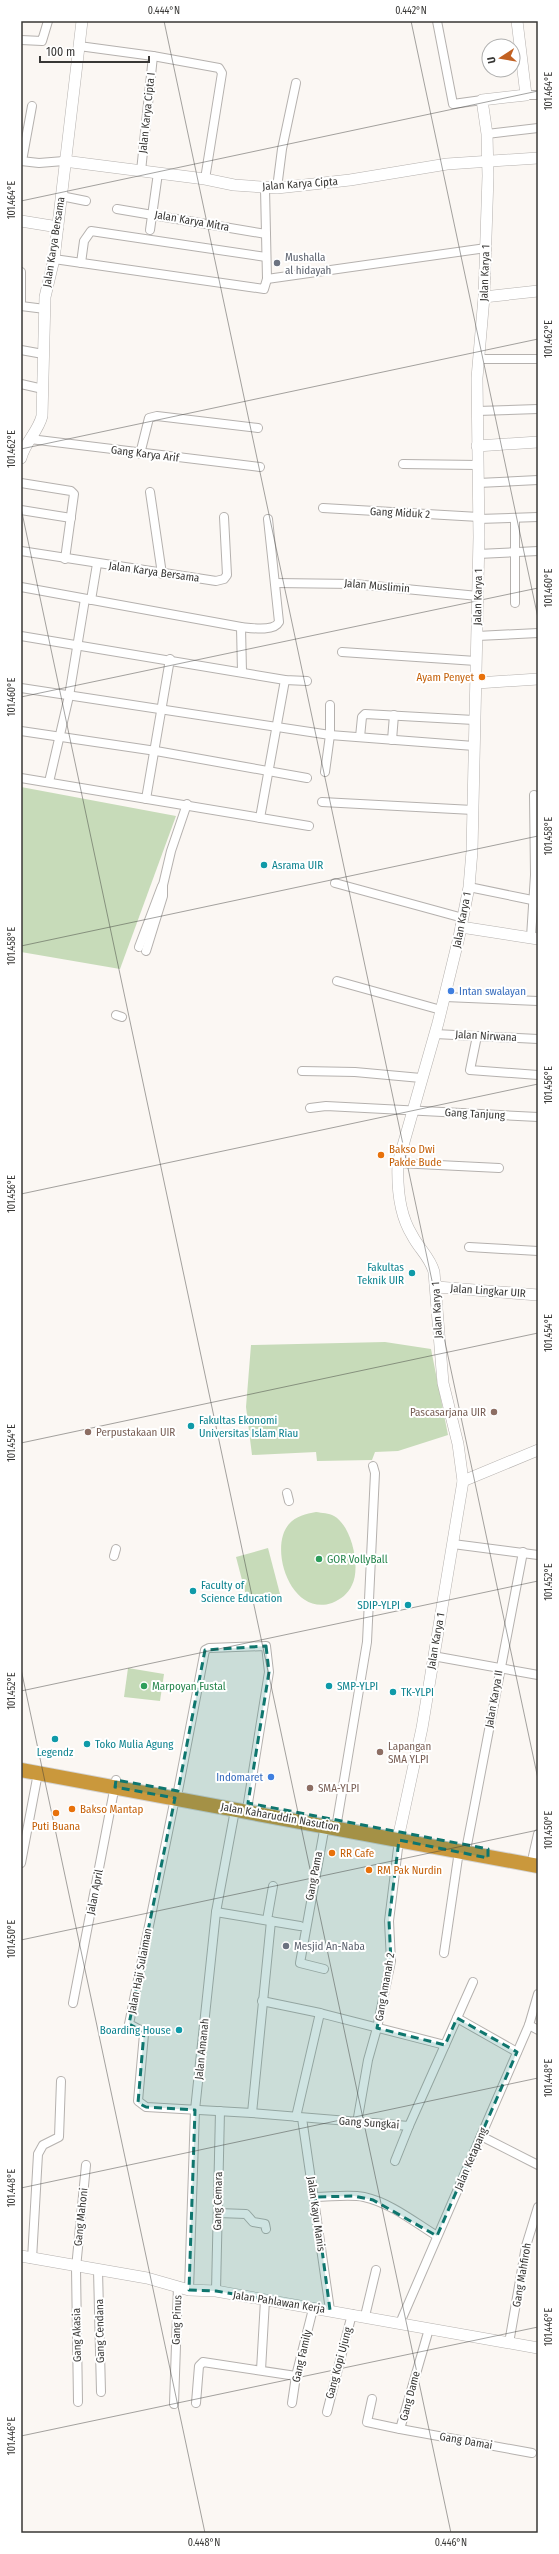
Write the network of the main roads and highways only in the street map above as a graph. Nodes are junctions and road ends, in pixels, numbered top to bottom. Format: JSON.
{"nodes":[{"id":1,"x":21,"y":1762,"type":"edge"},
{"id":2,"x":21,"y":1770,"type":"edge"},
{"id":3,"x":116,"y":1784,"type":"junction"},
{"id":4,"x":176,"y":1794,"type":"junction"},
{"id":5,"x":331,"y":1823,"type":"junction"},
{"id":6,"x":536,"y":1859,"type":"edge"}],
"edges":[{"from":1,"to":3,"type":"highway","name":"Jalan Kaharuddin Nasution"},
{"from":2,"to":3,"type":"highway","name":"Jalan Kaharuddin Nasution"},
{"from":3,"to":4,"type":"highway","name":"Jalan Kaharuddin Nasution"},
{"from":4,"to":5,"type":"highway","name":"Jalan Kaharuddin Nasution"},
{"from":4,"to":5,"type":"highway","name":"Jalan Kaharuddin Nasution"},
{"from":5,"to":6,"type":"highway","name":"Jalan Kaharuddin Nasution"}]}
